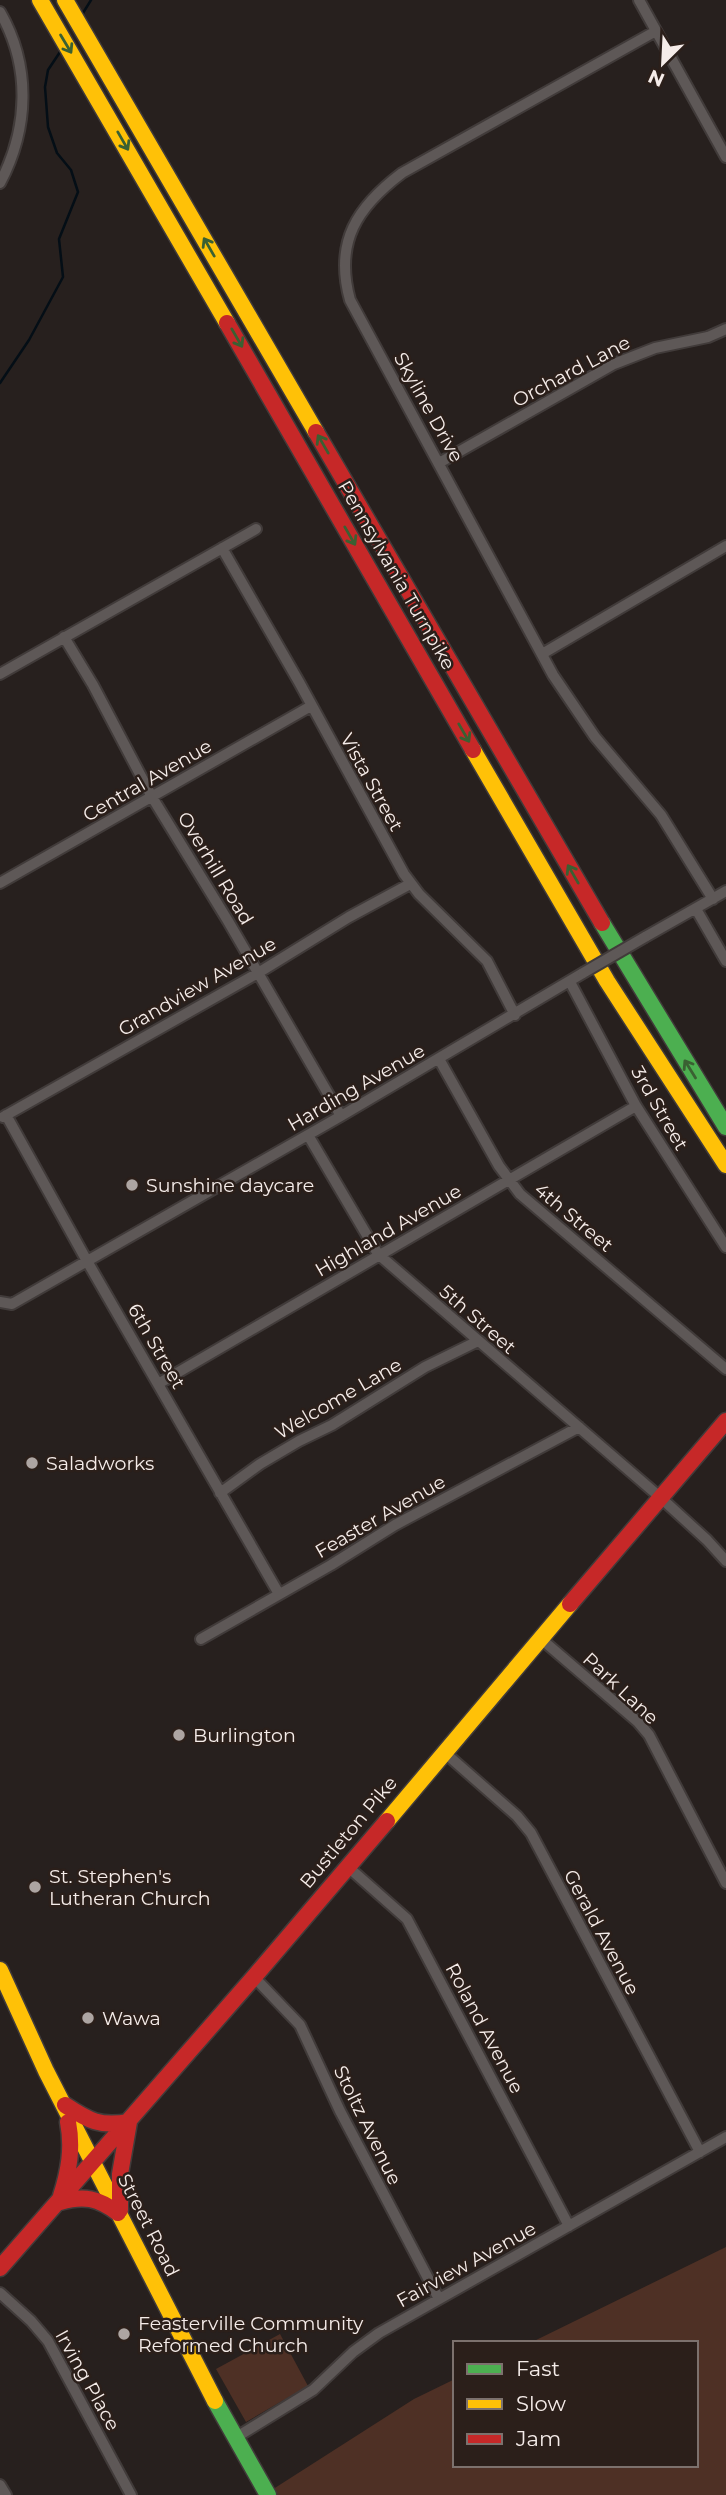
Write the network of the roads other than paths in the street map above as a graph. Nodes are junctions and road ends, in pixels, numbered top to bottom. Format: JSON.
{"nodes":[{"id":1,"x":65,"y":0,"type":"edge"},
{"id":2,"x":639,"y":0,"type":"edge"},
{"id":3,"x":42,"y":2,"type":"edge"},
{"id":4,"x":0,"y":12,"type":"edge"},
{"id":5,"x":656,"y":31,"type":"junction"},
{"id":6,"x":726,"y":157,"type":"edge"},
{"id":7,"x":0,"y":183,"type":"edge"},
{"id":8,"x":726,"y":328,"type":"edge"},
{"id":9,"x":439,"y":463,"type":"junction"},
{"id":10,"x":256,"y":529,"type":"dead end"},
{"id":11,"x":726,"y":546,"type":"edge"},
{"id":12,"x":222,"y":548,"type":"junction"},
{"id":13,"x":64,"y":637,"type":"junction"},
{"id":14,"x":542,"y":654,"type":"junction"},
{"id":15,"x":0,"y":674,"type":"edge"},
{"id":16,"x":311,"y":706,"type":"junction"},
{"id":17,"x":152,"y":797,"type":"junction"},
{"id":18,"x":0,"y":883,"type":"edge"},
{"id":19,"x":410,"y":884,"type":"junction"},
{"id":20,"x":726,"y":891,"type":"edge"},
{"id":21,"x":713,"y":899,"type":"junction"},
{"id":22,"x":696,"y":909,"type":"junction"},
{"id":23,"x":726,"y":961,"type":"edge"},
{"id":24,"x":258,"y":974,"type":"junction"},
{"id":25,"x":570,"y":982,"type":"junction"},
{"id":26,"x":515,"y":1014,"type":"junction"},
{"id":27,"x":439,"y":1059,"type":"junction"},
{"id":28,"x":636,"y":1106,"type":"junction"},
{"id":29,"x":3,"y":1116,"type":"edge"},
{"id":30,"x":341,"y":1116,"type":"junction"},
{"id":31,"x":726,"y":1127,"type":"edge"},
{"id":32,"x":308,"y":1135,"type":"junction"},
{"id":33,"x":726,"y":1165,"type":"edge"},
{"id":34,"x":508,"y":1180,"type":"junction"},
{"id":35,"x":726,"y":1247,"type":"edge"},
{"id":36,"x":378,"y":1254,"type":"junction"},
{"id":37,"x":87,"y":1261,"type":"junction"},
{"id":38,"x":0,"y":1302,"type":"edge"},
{"id":39,"x":478,"y":1341,"type":"junction"},
{"id":40,"x":726,"y":1369,"type":"edge"},
{"id":41,"x":158,"y":1384,"type":"junction"},
{"id":42,"x":726,"y":1421,"type":"edge"},
{"id":43,"x":579,"y":1427,"type":"junction"},
{"id":44,"x":220,"y":1493,"type":"junction"},
{"id":45,"x":661,"y":1498,"type":"junction"},
{"id":46,"x":726,"y":1561,"type":"edge"},
{"id":47,"x":279,"y":1594,"type":"junction"},
{"id":48,"x":540,"y":1638,"type":"junction"},
{"id":49,"x":201,"y":1639,"type":"dead end"},
{"id":50,"x":444,"y":1752,"type":"junction"},
{"id":51,"x":347,"y":1866,"type":"junction"},
{"id":52,"x":726,"y":1883,"type":"edge"},
{"id":53,"x":0,"y":1970,"type":"edge"},
{"id":54,"x":254,"y":1978,"type":"junction"},
{"id":55,"x":65,"y":2105,"type":"junction"},
{"id":56,"x":129,"y":2122,"type":"junction"},
{"id":57,"x":726,"y":2137,"type":"edge"},
{"id":58,"x":700,"y":2152,"type":"junction"},
{"id":59,"x":94,"y":2162,"type":"junction"},
{"id":60,"x":60,"y":2202,"type":"junction"},
{"id":61,"x":121,"y":2216,"type":"junction"},
{"id":62,"x":569,"y":2226,"type":"junction"},
{"id":63,"x":0,"y":2268,"type":"edge"},
{"id":64,"x":0,"y":2293,"type":"edge"},
{"id":65,"x":439,"y":2299,"type":"junction"},
{"id":66,"x":235,"y":2438,"type":"junction"},
{"id":67,"x":0,"y":2485,"type":"edge"},
{"id":68,"x":6,"y":2495,"type":"edge"},
{"id":69,"x":131,"y":2495,"type":"edge"},
{"id":70,"x":268,"y":2495,"type":"edge"}],
"edges":[{"from":31,"to":1,"type":"main road","name":"Pennsylvania Turnpike","one_way":true},
{"from":2,"to":5,"type":"street"},
{"from":3,"to":33,"type":"main road","name":"Pennsylvania Turnpike","one_way":true},
{"from":4,"to":7,"type":"street"},
{"from":5,"to":6,"type":"street"},
{"from":5,"to":9,"type":"street","name":"Skyline Drive"},
{"from":8,"to":9,"type":"street","name":"Orchard Lane"},
{"from":9,"to":14,"type":"street","name":"Skyline Drive"},
{"from":10,"to":12,"type":"street"},
{"from":11,"to":14,"type":"street"},
{"from":12,"to":13,"type":"street"},
{"from":12,"to":16,"type":"street","name":"Vista Street"},
{"from":13,"to":15,"type":"street"},
{"from":13,"to":17,"type":"street","name":"Overhill Road"},
{"from":14,"to":21,"type":"street","name":"Skyline Drive"},
{"from":16,"to":17,"type":"street","name":"Central Avenue"},
{"from":16,"to":19,"type":"street","name":"Vista Street"},
{"from":17,"to":18,"type":"street","name":"Central Avenue"},
{"from":17,"to":24,"type":"street","name":"Overhill Road"},
{"from":19,"to":24,"type":"street","name":"Grandview Avenue"},
{"from":19,"to":26,"type":"street","name":"Vista Street"},
{"from":20,"to":21,"type":"street","name":"Harding Avenue"},
{"from":21,"to":22,"type":"street","name":"Harding Avenue"},
{"from":22,"to":23,"type":"street"},
{"from":22,"to":25,"type":"street","name":"Harding Avenue","bridge":true},
{"from":24,"to":29,"type":"street","name":"Grandview Avenue"},
{"from":24,"to":30,"type":"street","name":"Overhill Road"},
{"from":25,"to":26,"type":"street","name":"Harding Avenue"},
{"from":25,"to":28,"type":"street","name":"3rd Street"},
{"from":26,"to":27,"type":"street","name":"Harding Avenue"},
{"from":27,"to":30,"type":"street","name":"Harding Avenue"},
{"from":27,"to":34,"type":"street","name":"4th Street"},
{"from":28,"to":34,"type":"street","name":"Highland Avenue"},
{"from":28,"to":35,"type":"street","name":"3rd Street"},
{"from":29,"to":37,"type":"street","name":"6th Street"},
{"from":30,"to":32,"type":"street","name":"Harding Avenue"},
{"from":32,"to":36,"type":"street","name":"5th Street"},
{"from":32,"to":37,"type":"street","name":"Harding Avenue"},
{"from":34,"to":36,"type":"street","name":"Highland Avenue"},
{"from":34,"to":40,"type":"street","name":"4th Street"},
{"from":36,"to":39,"type":"street","name":"5th Street"},
{"from":36,"to":41,"type":"street","name":"Highland Avenue"},
{"from":37,"to":38,"type":"street","name":"Harding Avenue"},
{"from":37,"to":41,"type":"street","name":"6th Street"},
{"from":39,"to":43,"type":"street","name":"5th Street"},
{"from":39,"to":44,"type":"street","name":"Welcome Lane"},
{"from":41,"to":44,"type":"street","name":"6th Street"},
{"from":42,"to":45,"type":"main road","name":"Bustleton Pike"},
{"from":43,"to":45,"type":"street","name":"5th Street"},
{"from":43,"to":47,"type":"street","name":"Feaster Avenue"},
{"from":44,"to":47,"type":"street","name":"6th Street"},
{"from":45,"to":46,"type":"street","name":"5th Street"},
{"from":45,"to":48,"type":"main road","name":"Bustleton Pike"},
{"from":47,"to":49,"type":"street","name":"Feaster Avenue"},
{"from":48,"to":50,"type":"main road","name":"Bustleton Pike"},
{"from":48,"to":52,"type":"street","name":"Park Lane"},
{"from":50,"to":51,"type":"main road","name":"Bustleton Pike"},
{"from":50,"to":58,"type":"street","name":"Gerald Avenue"},
{"from":51,"to":54,"type":"main road","name":"Bustleton Pike"},
{"from":51,"to":62,"type":"street","name":"Roland Avenue"},
{"from":53,"to":55,"type":"main road","name":"Street Road"},
{"from":54,"to":56,"type":"main road","name":"Bustleton Pike"},
{"from":54,"to":65,"type":"street","name":"Stoltz Avenue"},
{"from":55,"to":56,"type":"main road"},
{"from":55,"to":59,"type":"main road","name":"Street Road"},
{"from":55,"to":60,"type":"main road"},
{"from":56,"to":59,"type":"main road","name":"Bustleton Pike"},
{"from":56,"to":61,"type":"main road"},
{"from":57,"to":58,"type":"street","name":"Fairview Avenue"},
{"from":58,"to":62,"type":"street","name":"Fairview Avenue"},
{"from":59,"to":60,"type":"main road","name":"Bustleton Pike"},
{"from":59,"to":61,"type":"main road","name":"Street Road"},
{"from":60,"to":61,"type":"main road"},
{"from":60,"to":63,"type":"main road","name":"Bustleton Pike"},
{"from":61,"to":66,"type":"main road","name":"Street Road"},
{"from":62,"to":65,"type":"street","name":"Fairview Avenue"},
{"from":64,"to":69,"type":"street","name":"Irving Place"},
{"from":65,"to":66,"type":"street","name":"Fairview Avenue"},
{"from":66,"to":70,"type":"main road","name":"Street Road"},
{"from":67,"to":68,"type":"street"}]}
